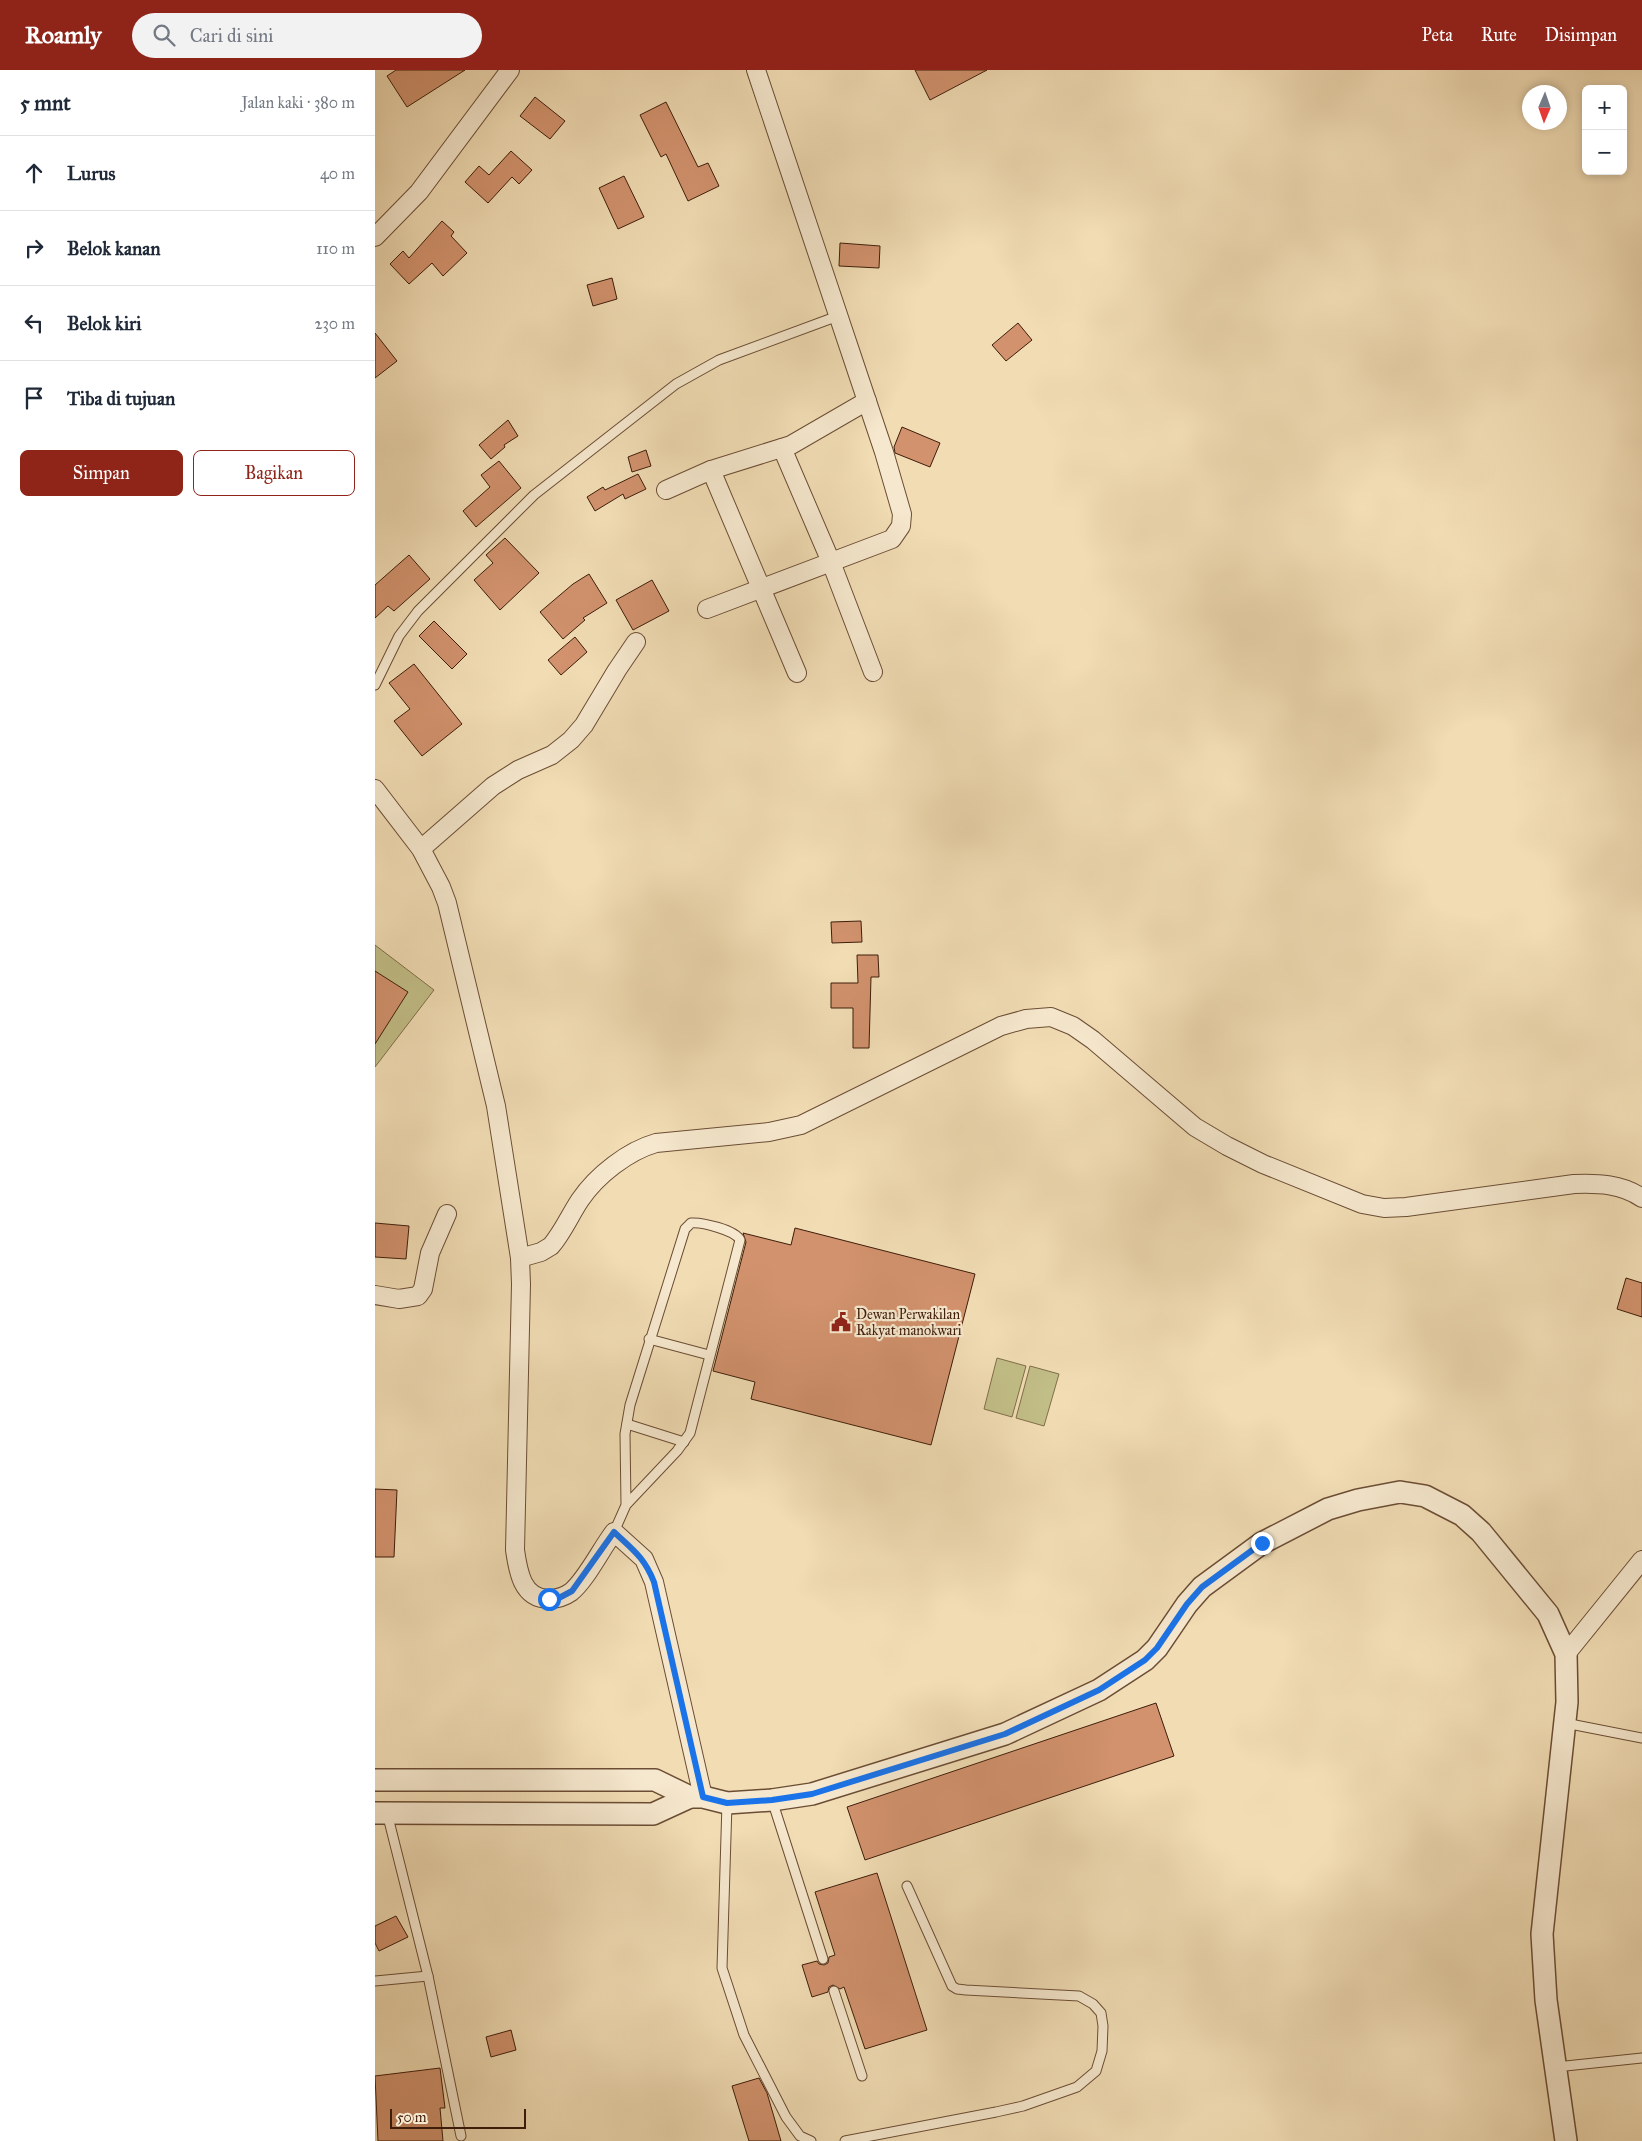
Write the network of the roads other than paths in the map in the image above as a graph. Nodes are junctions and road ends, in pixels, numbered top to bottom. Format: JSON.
{"nodes":[{"id":1,"x":510,"y":70,"type":"edge"},
{"id":2,"x":756,"y":70,"type":"edge"},
{"id":3,"x":375,"y":237,"type":"edge"},
{"id":4,"x":839,"y":316,"type":"junction"},
{"id":5,"x":867,"y":401,"type":"junction"},
{"id":6,"x":782,"y":448,"type":"junction"},
{"id":7,"x":711,"y":470,"type":"junction"},
{"id":8,"x":666,"y":490,"type":"dead end"},
{"id":9,"x":831,"y":562,"type":"junction"},
{"id":10,"x":760,"y":589,"type":"junction"},
{"id":11,"x":707,"y":609,"type":"dead end"},
{"id":12,"x":636,"y":642,"type":"dead end"},
{"id":13,"x":873,"y":672,"type":"dead end"},
{"id":14,"x":797,"y":673,"type":"dead end"},
{"id":15,"x":375,"y":685,"type":"edge"},
{"id":16,"x":375,"y":789,"type":"edge"},
{"id":17,"x":421,"y":849,"type":"junction"},
{"id":18,"x":1642,"y":1198,"type":"edge"},
{"id":19,"x":447,"y":1214,"type":"dead end"},
{"id":20,"x":520,"y":1258,"type":"junction"},
{"id":21,"x":375,"y":1295,"type":"edge"},
{"id":22,"x":649,"y":1340,"type":"junction"},
{"id":23,"x":709,"y":1355,"type":"junction"},
{"id":24,"x":627,"y":1424,"type":"junction"},
{"id":25,"x":684,"y":1442,"type":"junction"},
{"id":26,"x":626,"y":1505,"type":"junction"},
{"id":27,"x":614,"y":1532,"type":"junction"},
{"id":28,"x":1642,"y":1560,"type":"edge"},
{"id":29,"x":1566,"y":1654,"type":"junction"},
{"id":30,"x":1564,"y":1722,"type":"junction"},
{"id":31,"x":1642,"y":1738,"type":"edge"},
{"id":32,"x":375,"y":1780,"type":"edge"},
{"id":33,"x":696,"y":1797,"type":"junction"},
{"id":34,"x":772,"y":1800,"type":"junction"},
{"id":35,"x":727,"y":1803,"type":"junction"},
{"id":36,"x":381,"y":1813,"type":"edge"},
{"id":37,"x":907,"y":1886,"type":"dead end"},
{"id":38,"x":823,"y":1959,"type":"dead end"},
{"id":39,"x":428,"y":1976,"type":"junction"},
{"id":40,"x":375,"y":1981,"type":"edge"},
{"id":41,"x":834,"y":1991,"type":"dead end"},
{"id":42,"x":1642,"y":2058,"type":"edge"},
{"id":43,"x":1556,"y":2067,"type":"junction"},
{"id":44,"x":862,"y":2076,"type":"dead end"},
{"id":45,"x":461,"y":2136,"type":"dead end"},
{"id":46,"x":811,"y":2141,"type":"edge"},
{"id":47,"x":845,"y":2141,"type":"edge"},
{"id":48,"x":1566,"y":2141,"type":"edge"}],
"edges":[{"from":1,"to":3,"type":"street"},
{"from":2,"to":4,"type":"street"},
{"from":4,"to":5,"type":"street"},
{"from":4,"to":15,"type":"lane"},
{"from":5,"to":6,"type":"street"},
{"from":5,"to":9,"type":"street"},
{"from":6,"to":7,"type":"street"},
{"from":6,"to":9,"type":"street"},
{"from":7,"to":8,"type":"street"},
{"from":7,"to":10,"type":"street"},
{"from":9,"to":10,"type":"street"},
{"from":9,"to":13,"type":"street"},
{"from":10,"to":11,"type":"street"},
{"from":10,"to":14,"type":"street"},
{"from":12,"to":17,"type":"street"},
{"from":16,"to":17,"type":"street"},
{"from":17,"to":20,"type":"street"},
{"from":18,"to":20,"type":"street"},
{"from":19,"to":21,"type":"street"},
{"from":20,"to":27,"type":"street"},
{"from":22,"to":23,"type":"lane"},
{"from":22,"to":23,"type":"lane"},
{"from":22,"to":24,"type":"lane"},
{"from":23,"to":25,"type":"lane"},
{"from":24,"to":25,"type":"lane"},
{"from":24,"to":26,"type":"lane"},
{"from":25,"to":26,"type":"lane"},
{"from":26,"to":27,"type":"lane"},
{"from":27,"to":33,"type":"street"},
{"from":28,"to":29,"type":"street"},
{"from":29,"to":30,"type":"street"},
{"from":29,"to":34,"type":"street"},
{"from":30,"to":31,"type":"lane"},
{"from":30,"to":43,"type":"street"},
{"from":32,"to":33,"type":"street"},
{"from":33,"to":35,"type":"street"},
{"from":33,"to":36,"type":"street"},
{"from":34,"to":35,"type":"street"},
{"from":34,"to":38,"type":"lane"},
{"from":35,"to":46,"type":"lane"},
{"from":36,"to":39,"type":"lane"},
{"from":37,"to":47,"type":"lane"},
{"from":39,"to":40,"type":"lane"},
{"from":39,"to":45,"type":"lane"},
{"from":41,"to":44,"type":"lane"},
{"from":42,"to":43,"type":"lane"},
{"from":43,"to":48,"type":"street"}]}
